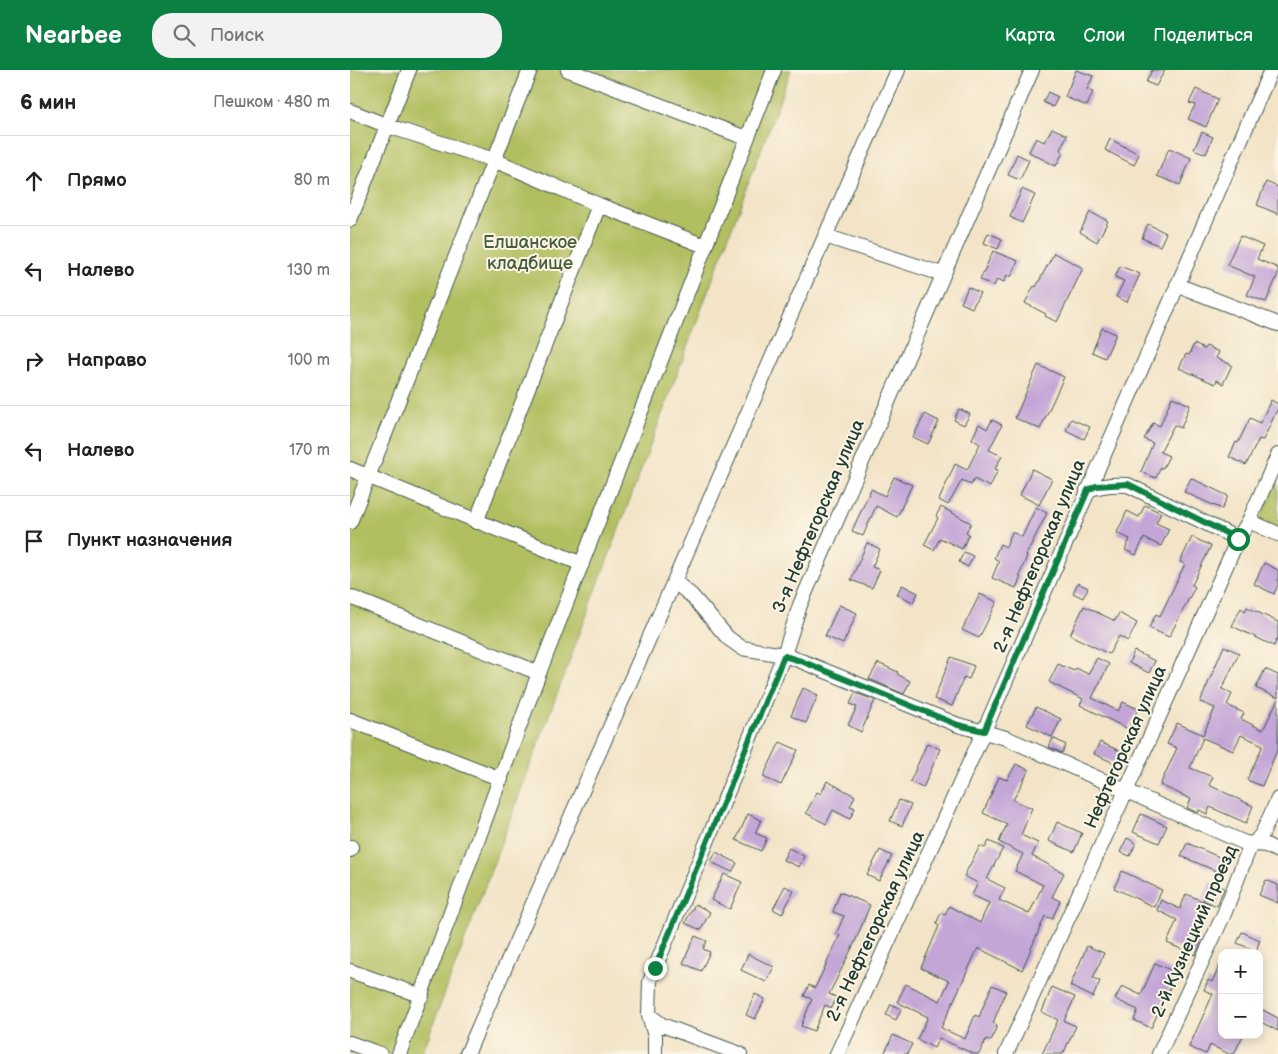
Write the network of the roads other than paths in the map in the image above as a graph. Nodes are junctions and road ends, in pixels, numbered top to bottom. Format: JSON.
{"nodes":[{"id":1,"x":409,"y":70,"type":"edge"},
{"id":2,"x":530,"y":70,"type":"edge"},
{"id":3,"x":568,"y":70,"type":"edge"},
{"id":4,"x":774,"y":70,"type":"edge"},
{"id":5,"x":898,"y":70,"type":"edge"},
{"id":6,"x":1032,"y":70,"type":"edge"},
{"id":7,"x":1270,"y":70,"type":"edge"},
{"id":8,"x":350,"y":111,"type":"edge"},
{"id":9,"x":388,"y":126,"type":"junction"},
{"id":10,"x":746,"y":138,"type":"junction"},
{"id":11,"x":494,"y":160,"type":"junction"},
{"id":12,"x":599,"y":205,"type":"junction"},
{"id":13,"x":350,"y":220,"type":"edge"},
{"id":14,"x":826,"y":236,"type":"junction"},
{"id":15,"x":706,"y":246,"type":"junction"},
{"id":16,"x":942,"y":274,"type":"junction"},
{"id":17,"x":1177,"y":285,"type":"junction"},
{"id":18,"x":1278,"y":324,"type":"edge"},
{"id":19,"x":1278,"y":455,"type":"edge"},
{"id":20,"x":350,"y":469,"type":"edge"},
{"id":21,"x":368,"y":476,"type":"junction"},
{"id":22,"x":1088,"y":490,"type":"junction"},
{"id":23,"x":1249,"y":521,"type":"junction"},
{"id":24,"x":350,"y":522,"type":"edge"},
{"id":25,"x":476,"y":522,"type":"junction"},
{"id":26,"x":1278,"y":534,"type":"edge"},
{"id":27,"x":1238,"y":539,"type":"junction"},
{"id":28,"x":582,"y":564,"type":"junction"},
{"id":29,"x":674,"y":581,"type":"junction"},
{"id":30,"x":350,"y":597,"type":"edge"},
{"id":31,"x":784,"y":656,"type":"junction"},
{"id":32,"x":539,"y":673,"type":"junction"},
{"id":33,"x":350,"y":720,"type":"edge"},
{"id":34,"x":984,"y":731,"type":"junction"},
{"id":35,"x":501,"y":779,"type":"junction"},
{"id":36,"x":1126,"y":791,"type":"junction"},
{"id":37,"x":1278,"y":799,"type":"edge"},
{"id":38,"x":1254,"y":844,"type":"junction"},
{"id":39,"x":1278,"y":852,"type":"edge"},
{"id":40,"x":350,"y":971,"type":"edge"},
{"id":41,"x":422,"y":996,"type":"junction"},
{"id":42,"x":649,"y":1015,"type":"junction"},
{"id":43,"x":350,"y":1043,"type":"edge"},
{"id":44,"x":380,"y":1054,"type":"edge"},
{"id":45,"x":399,"y":1054,"type":"edge"},
{"id":46,"x":467,"y":1054,"type":"edge"},
{"id":47,"x":655,"y":1054,"type":"edge"},
{"id":48,"x":740,"y":1054,"type":"edge"},
{"id":49,"x":837,"y":1054,"type":"edge"},
{"id":50,"x":1006,"y":1054,"type":"edge"},
{"id":51,"x":1159,"y":1054,"type":"edge"}],
"edges":[{"from":1,"to":9,"type":"street"},
{"from":2,"to":11,"type":"street"},
{"from":3,"to":10,"type":"street"},
{"from":4,"to":10,"type":"street"},
{"from":5,"to":14,"type":"street"},
{"from":6,"to":16,"type":"street","name":"3-я Нефтегорская улица"},
{"from":7,"to":17,"type":"street","name":"2-я Нефтегорская улица"},
{"from":8,"to":9,"type":"street"},
{"from":9,"to":11,"type":"street"},
{"from":9,"to":13,"type":"street"},
{"from":10,"to":15,"type":"street"},
{"from":11,"to":12,"type":"street"},
{"from":11,"to":21,"type":"street"},
{"from":12,"to":15,"type":"street"},
{"from":12,"to":25,"type":"street"},
{"from":14,"to":16,"type":"street"},
{"from":14,"to":29,"type":"street"},
{"from":15,"to":28,"type":"street"},
{"from":16,"to":31,"type":"street","name":"3-я Нефтегорская улица"},
{"from":17,"to":18,"type":"street"},
{"from":17,"to":22,"type":"street","name":"2-я Нефтегорская улица"},
{"from":19,"to":23,"type":"street","name":"Нефтегорская улица"},
{"from":20,"to":21,"type":"street"},
{"from":21,"to":24,"type":"street"},
{"from":21,"to":25,"type":"street"},
{"from":22,"to":27,"type":"street"},
{"from":22,"to":34,"type":"street","name":"2-я Нефтегорская улица"},
{"from":23,"to":26,"type":"street"},
{"from":23,"to":27,"type":"street","name":"Нефтегорская улица"},
{"from":25,"to":28,"type":"street"},
{"from":27,"to":36,"type":"street","name":"Нефтегорская улица"},
{"from":28,"to":32,"type":"street"},
{"from":29,"to":31,"type":"street"},
{"from":29,"to":46,"type":"street"},
{"from":30,"to":32,"type":"street"},
{"from":31,"to":34,"type":"street"},
{"from":31,"to":42,"type":"street","name":"3-я Нефтегорская улица"},
{"from":32,"to":35,"type":"street"},
{"from":33,"to":35,"type":"street"},
{"from":34,"to":36,"type":"street"},
{"from":34,"to":49,"type":"street","name":"2-я Нефтегорская улица"},
{"from":35,"to":41,"type":"street"},
{"from":36,"to":38,"type":"street"},
{"from":36,"to":50,"type":"street","name":"Нефтегорская улица"},
{"from":37,"to":38,"type":"street","name":"2-й Кузнецкий проезд"},
{"from":38,"to":39,"type":"street"},
{"from":38,"to":51,"type":"street","name":"2-й Кузнецкий проезд"},
{"from":40,"to":41,"type":"street"},
{"from":41,"to":45,"type":"street"},
{"from":42,"to":47,"type":"street"},
{"from":42,"to":48,"type":"street"},
{"from":43,"to":44,"type":"street"}]}
